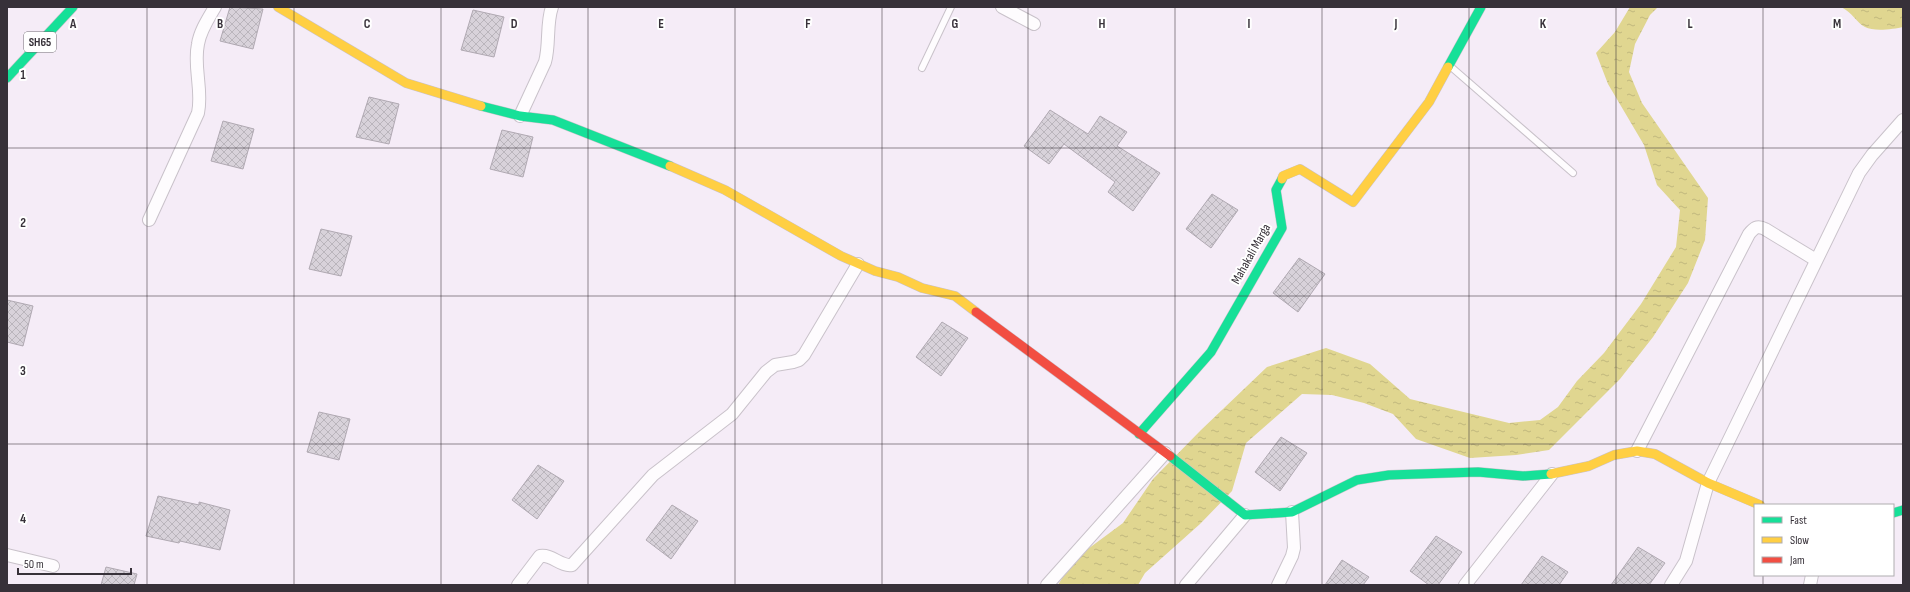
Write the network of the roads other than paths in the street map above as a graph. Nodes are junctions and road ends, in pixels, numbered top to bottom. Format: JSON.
{"nodes":[{"id":1,"x":74,"y":7,"type":"edge"},
{"id":2,"x":215,"y":7,"type":"edge"},
{"id":3,"x":278,"y":7,"type":"edge"},
{"id":4,"x":552,"y":7,"type":"edge"},
{"id":5,"x":951,"y":7,"type":"edge"},
{"id":6,"x":1002,"y":7,"type":"edge"},
{"id":7,"x":1481,"y":7,"type":"edge"},
{"id":8,"x":1034,"y":24,"type":"dead end"},
{"id":9,"x":1449,"y":65,"type":"junction"},
{"id":10,"x":922,"y":68,"type":"dead end"},
{"id":11,"x":7,"y":78,"type":"edge"},
{"id":12,"x":520,"y":116,"type":"junction"},
{"id":13,"x":1903,"y":120,"type":"edge"},
{"id":14,"x":1573,"y":173,"type":"dead end"},
{"id":15,"x":149,"y":220,"type":"dead end"},
{"id":16,"x":1816,"y":260,"type":"junction"},
{"id":17,"x":858,"y":264,"type":"junction"},
{"id":18,"x":1139,"y":434,"type":"junction"},
{"id":19,"x":1637,"y":451,"type":"junction"},
{"id":20,"x":1168,"y":455,"type":"junction"},
{"id":21,"x":1552,"y":474,"type":"junction"},
{"id":22,"x":1708,"y":483,"type":"junction"},
{"id":23,"x":1758,"y":504,"type":"edge"},
{"id":24,"x":1292,"y":512,"type":"junction"},
{"id":25,"x":1245,"y":515,"type":"junction"},
{"id":26,"x":7,"y":554,"type":"edge"},
{"id":27,"x":53,"y":566,"type":"dead end"},
{"id":28,"x":518,"y":585,"type":"edge"},
{"id":29,"x":1047,"y":585,"type":"edge"},
{"id":30,"x":1186,"y":585,"type":"edge"},
{"id":31,"x":1278,"y":585,"type":"edge"},
{"id":32,"x":1465,"y":585,"type":"edge"},
{"id":33,"x":1671,"y":585,"type":"edge"}],
"edges":[{"from":1,"to":11,"type":"main road","number":"SH65"},
{"from":2,"to":15,"type":"street"},
{"from":3,"to":12,"type":"main road"},
{"from":4,"to":12,"type":"street"},
{"from":5,"to":10,"type":"lane"},
{"from":6,"to":8,"type":"street"},
{"from":7,"to":9,"type":"main road","name":"Mahakali Marga"},
{"from":9,"to":14,"type":"lane"},
{"from":9,"to":18,"type":"main road","name":"Mahakali Marga"},
{"from":12,"to":17,"type":"main road"},
{"from":13,"to":16,"type":"street"},
{"from":16,"to":19,"type":"street"},
{"from":16,"to":22,"type":"street"},
{"from":17,"to":18,"type":"main road"},
{"from":17,"to":28,"type":"street"},
{"from":18,"to":20,"type":"main road"},
{"from":19,"to":21,"type":"main road"},
{"from":19,"to":22,"type":"main road"},
{"from":20,"to":25,"type":"main road"},
{"from":20,"to":29,"type":"street"},
{"from":21,"to":24,"type":"main road"},
{"from":21,"to":32,"type":"street"},
{"from":22,"to":23,"type":"main road"},
{"from":22,"to":33,"type":"street"},
{"from":24,"to":25,"type":"main road"},
{"from":24,"to":31,"type":"street"},
{"from":25,"to":30,"type":"street"},
{"from":26,"to":27,"type":"street"}]}
